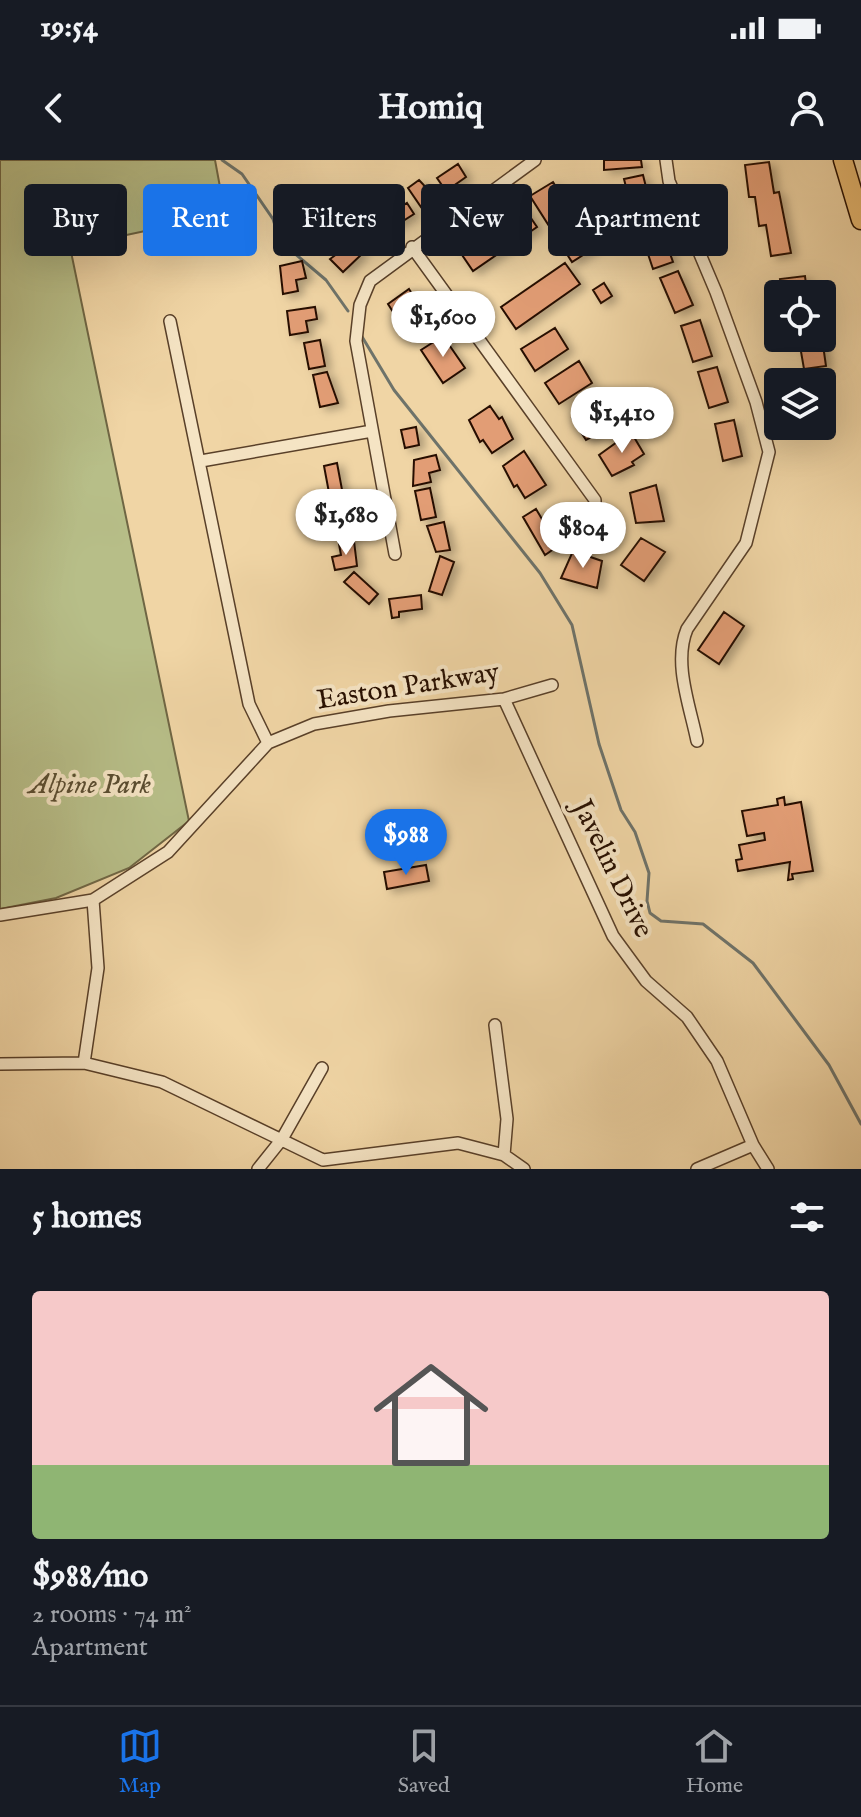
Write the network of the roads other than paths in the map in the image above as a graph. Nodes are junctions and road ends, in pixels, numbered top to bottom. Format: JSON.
{"nodes":[{"id":1,"x":535,"y":160,"type":"edge"},
{"id":2,"x":666,"y":160,"type":"edge"},
{"id":3,"x":843,"y":160,"type":"edge"},
{"id":4,"x":858,"y":198,"type":"edge"},
{"id":5,"x":861,"y":220,"type":"edge"},
{"id":6,"x":412,"y":247,"type":"junction"},
{"id":7,"x":170,"y":321,"type":"dead end"},
{"id":8,"x":372,"y":431,"type":"junction"},
{"id":9,"x":201,"y":461,"type":"junction"},
{"id":10,"x":595,"y":519,"type":"dead end"},
{"id":11,"x":395,"y":554,"type":"dead end"},
{"id":12,"x":552,"y":685,"type":"dead end"},
{"id":13,"x":504,"y":699,"type":"junction"},
{"id":14,"x":697,"y":741,"type":"dead end"},
{"id":15,"x":268,"y":743,"type":"junction"},
{"id":16,"x":93,"y":900,"type":"junction"},
{"id":17,"x":0,"y":915,"type":"edge"},
{"id":18,"x":495,"y":1025,"type":"dead end"},
{"id":19,"x":84,"y":1063,"type":"junction"},
{"id":20,"x":0,"y":1064,"type":"edge"},
{"id":21,"x":322,"y":1068,"type":"dead end"},
{"id":22,"x":282,"y":1139,"type":"junction"},
{"id":23,"x":753,"y":1145,"type":"junction"},
{"id":24,"x":504,"y":1155,"type":"junction"},
{"id":25,"x":258,"y":1169,"type":"edge"},
{"id":26,"x":524,"y":1169,"type":"edge"},
{"id":27,"x":697,"y":1169,"type":"edge"},
{"id":28,"x":768,"y":1169,"type":"edge"}],
"edges":[{"from":1,"to":6,"type":"street"},
{"from":2,"to":14,"type":"street"},
{"from":3,"to":4,"type":"main road"},
{"from":4,"to":5,"type":"main road"},
{"from":6,"to":8,"type":"street"},
{"from":6,"to":10,"type":"street"},
{"from":7,"to":9,"type":"street"},
{"from":8,"to":9,"type":"street"},
{"from":8,"to":11,"type":"street"},
{"from":9,"to":15,"type":"street"},
{"from":12,"to":13,"type":"street","name":"Easton Parkway"},
{"from":13,"to":15,"type":"street","name":"Easton Parkway"},
{"from":13,"to":23,"type":"street","name":"Javelin Drive"},
{"from":15,"to":16,"type":"street","name":"Easton Parkway"},
{"from":16,"to":17,"type":"street","name":"Easton Parkway"},
{"from":16,"to":19,"type":"street"},
{"from":18,"to":24,"type":"street"},
{"from":19,"to":20,"type":"street"},
{"from":19,"to":22,"type":"street"},
{"from":21,"to":22,"type":"street"},
{"from":22,"to":24,"type":"street"},
{"from":22,"to":25,"type":"street"},
{"from":23,"to":27,"type":"street"},
{"from":23,"to":28,"type":"street","name":"Javelin Drive"},
{"from":24,"to":26,"type":"street"}]}
